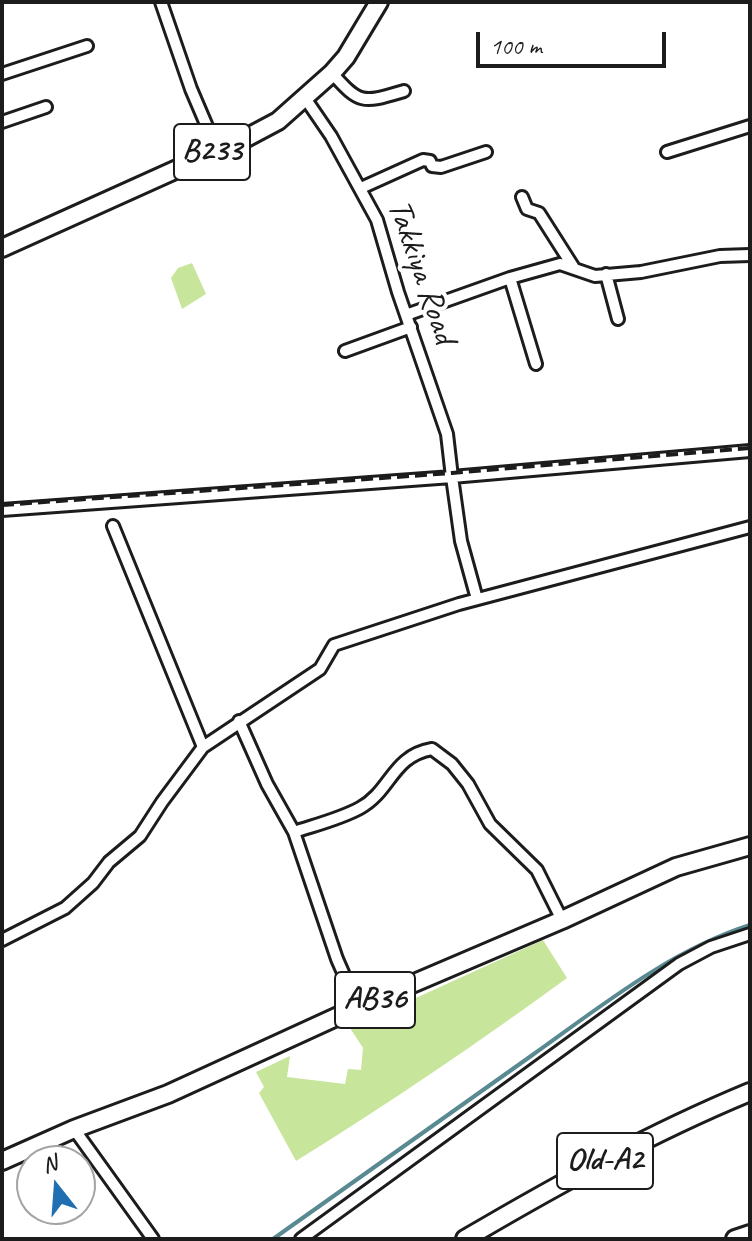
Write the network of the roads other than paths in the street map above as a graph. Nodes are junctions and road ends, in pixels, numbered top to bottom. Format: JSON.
{"nodes":[{"id":1,"x":161,"y":2,"type":"edge"},
{"id":2,"x":379,"y":2,"type":"edge"},
{"id":3,"x":87,"y":46,"type":"dead end"},
{"id":4,"x":332,"y":73,"type":"junction"},
{"id":5,"x":2,"y":74,"type":"edge"},
{"id":6,"x":404,"y":91,"type":"dead end"},
{"id":7,"x":305,"y":98,"type":"junction"},
{"id":8,"x":46,"y":107,"type":"dead end"},
{"id":9,"x":2,"y":122,"type":"edge"},
{"id":10,"x":750,"y":126,"type":"edge"},
{"id":11,"x":217,"y":150,"type":"junction"},
{"id":12,"x":486,"y":152,"type":"dead end"},
{"id":13,"x":667,"y":152,"type":"dead end"},
{"id":14,"x":361,"y":188,"type":"junction"},
{"id":15,"x":522,"y":197,"type":"dead end"},
{"id":16,"x":2,"y":248,"type":"edge"},
{"id":17,"x":750,"y":255,"type":"edge"},
{"id":18,"x":574,"y":268,"type":"junction"},
{"id":19,"x":606,"y":274,"type":"junction"},
{"id":20,"x":510,"y":278,"type":"junction"},
{"id":21,"x":406,"y":315,"type":"junction"},
{"id":22,"x":618,"y":319,"type":"dead end"},
{"id":23,"x":411,"y":327,"type":"junction"},
{"id":24,"x":345,"y":351,"type":"dead end"},
{"id":25,"x":536,"y":364,"type":"dead end"},
{"id":26,"x":750,"y":451,"type":"edge"},
{"id":27,"x":452,"y":477,"type":"junction"},
{"id":28,"x":2,"y":510,"type":"edge"},
{"id":29,"x":113,"y":526,"type":"dead end"},
{"id":30,"x":750,"y":527,"type":"edge"},
{"id":31,"x":477,"y":599,"type":"junction"},
{"id":32,"x":239,"y":721,"type":"junction"},
{"id":33,"x":203,"y":747,"type":"junction"},
{"id":34,"x":294,"y":832,"type":"junction"},
{"id":35,"x":750,"y":846,"type":"edge"},
{"id":36,"x":562,"y":920,"type":"junction"},
{"id":37,"x":750,"y":934,"type":"edge"},
{"id":38,"x":2,"y":940,"type":"edge"},
{"id":39,"x":358,"y":1007,"type":"junction"},
{"id":40,"x":750,"y":1092,"type":"edge"},
{"id":41,"x":74,"y":1129,"type":"junction"},
{"id":42,"x":2,"y":1161,"type":"edge"},
{"id":43,"x":750,"y":1234,"type":"edge"},
{"id":44,"x":153,"y":1239,"type":"edge"},
{"id":45,"x":301,"y":1239,"type":"edge"},
{"id":46,"x":465,"y":1239,"type":"edge"},
{"id":47,"x":735,"y":1239,"type":"edge"}],
"edges":[{"from":1,"to":11,"type":"street"},
{"from":2,"to":4,"type":"main road","number":"B233"},
{"from":3,"to":5,"type":"street"},
{"from":4,"to":6,"type":"street"},
{"from":4,"to":7,"type":"main road","number":"B233"},
{"from":7,"to":11,"type":"main road","number":"B233"},
{"from":7,"to":14,"type":"street","name":"Takkiya Road"},
{"from":8,"to":9,"type":"street"},
{"from":10,"to":13,"type":"street"},
{"from":11,"to":16,"type":"main road","number":"B233"},
{"from":12,"to":14,"type":"street"},
{"from":14,"to":21,"type":"street","name":"Takkiya Road"},
{"from":15,"to":18,"type":"street"},
{"from":17,"to":19,"type":"street"},
{"from":18,"to":19,"type":"street"},
{"from":18,"to":20,"type":"street"},
{"from":19,"to":22,"type":"street"},
{"from":20,"to":21,"type":"street"},
{"from":20,"to":25,"type":"street"},
{"from":21,"to":23,"type":"street","name":"Takkiya Road"},
{"from":23,"to":24,"type":"street"},
{"from":23,"to":27,"type":"street","name":"Takkiya Road"},
{"from":26,"to":27,"type":"street"},
{"from":27,"to":28,"type":"street"},
{"from":27,"to":31,"type":"street","name":"Takkiya Road"},
{"from":29,"to":33,"type":"street"},
{"from":30,"to":31,"type":"street"},
{"from":31,"to":32,"type":"street"},
{"from":32,"to":33,"type":"street"},
{"from":32,"to":34,"type":"street"},
{"from":33,"to":38,"type":"street"},
{"from":34,"to":36,"type":"street"},
{"from":34,"to":39,"type":"street"},
{"from":35,"to":36,"type":"main road","number":"AB36"},
{"from":36,"to":39,"type":"main road","number":"AB36"},
{"from":37,"to":45,"type":"street"},
{"from":39,"to":41,"type":"main road","number":"AB36"},
{"from":40,"to":46,"type":"main road","number":"Old-A2"},
{"from":41,"to":42,"type":"main road","number":"AB36"},
{"from":41,"to":44,"type":"street"},
{"from":43,"to":47,"type":"main road"}]}
